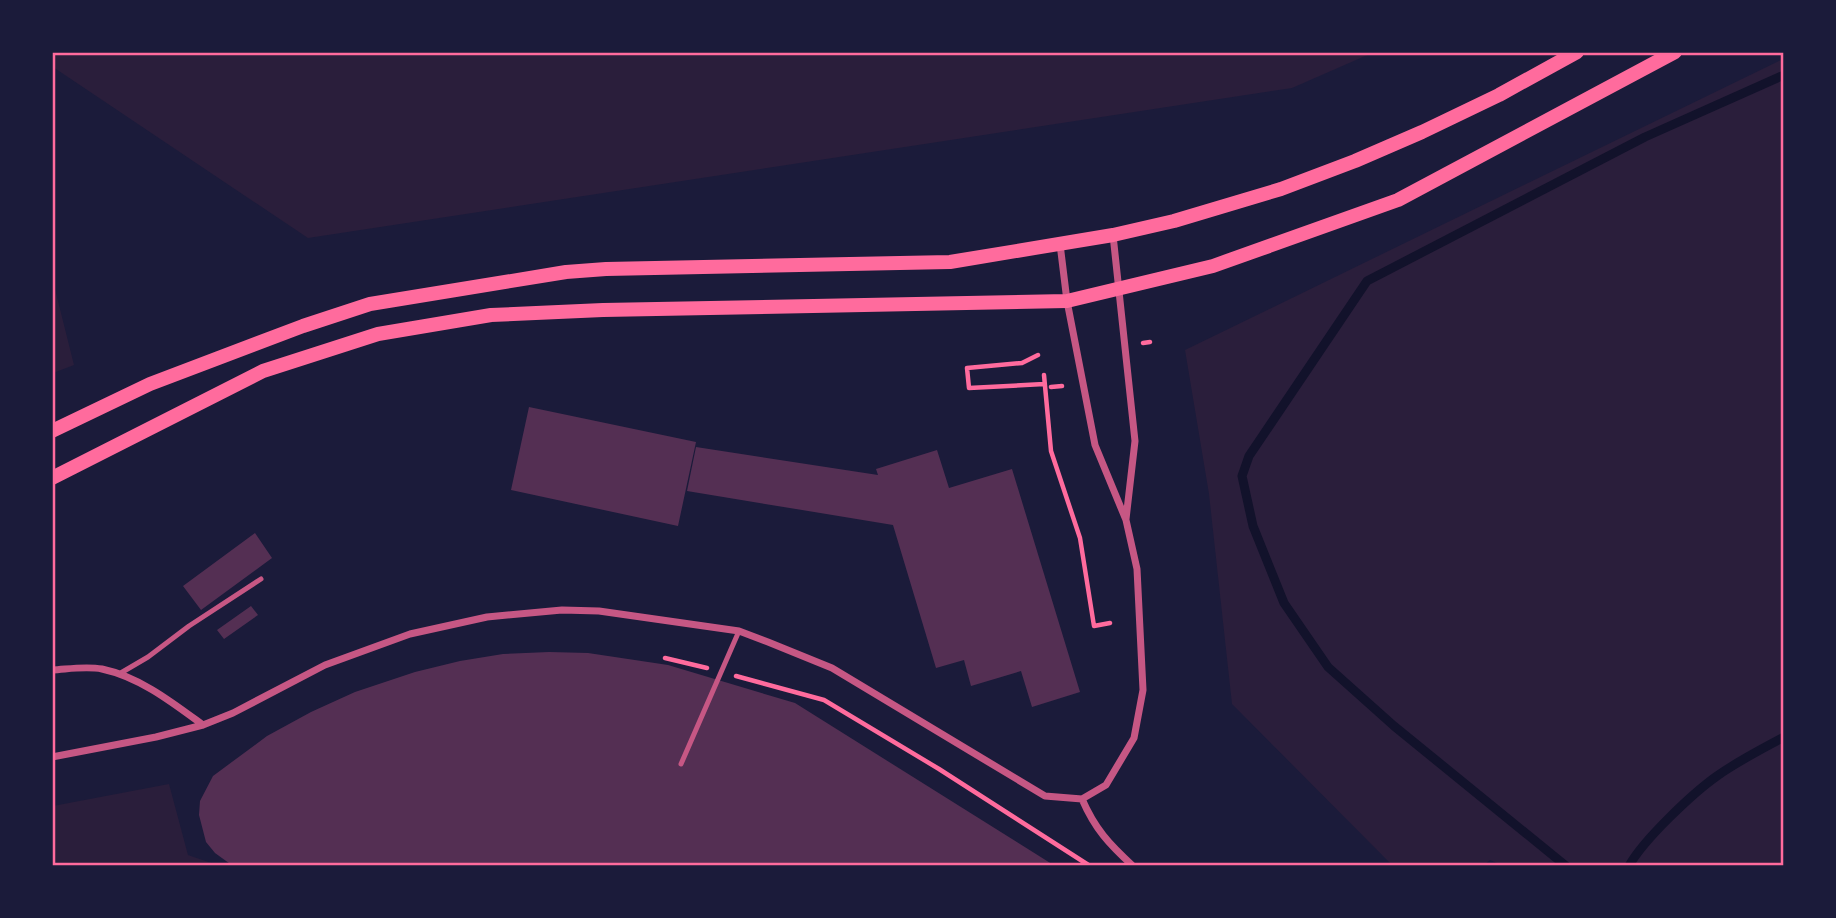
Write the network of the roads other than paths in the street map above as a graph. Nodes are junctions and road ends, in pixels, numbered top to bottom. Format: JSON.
{"nodes":[{"id":1,"x":1577,"y":52,"type":"edge"},
{"id":2,"x":1675,"y":52,"type":"edge"},
{"id":3,"x":1113,"y":235,"type":"junction"},
{"id":4,"x":1060,"y":244,"type":"junction"},
{"id":5,"x":1120,"y":288,"type":"junction"},
{"id":6,"x":1068,"y":301,"type":"junction"},
{"id":7,"x":52,"y":431,"type":"edge"},
{"id":8,"x":52,"y":478,"type":"edge"},
{"id":9,"x":1126,"y":520,"type":"junction"},
{"id":10,"x":261,"y":579,"type":"dead end"},
{"id":11,"x":739,"y":631,"type":"junction"},
{"id":12,"x":52,"y":670,"type":"edge"},
{"id":13,"x":119,"y":674,"type":"junction"},
{"id":14,"x":203,"y":725,"type":"junction"},
{"id":15,"x":52,"y":757,"type":"edge"},
{"id":16,"x":681,"y":764,"type":"dead end"},
{"id":17,"x":1083,"y":799,"type":"junction"},
{"id":18,"x":1133,"y":866,"type":"edge"}],
"edges":[{"from":1,"to":3,"type":"main road"},
{"from":2,"to":5,"type":"main road"},
{"from":3,"to":4,"type":"main road"},
{"from":3,"to":5,"type":"street"},
{"from":4,"to":6,"type":"street"},
{"from":4,"to":7,"type":"main road"},
{"from":5,"to":6,"type":"main road"},
{"from":5,"to":9,"type":"street"},
{"from":6,"to":8,"type":"main road"},
{"from":6,"to":9,"type":"street"},
{"from":9,"to":17,"type":"street"},
{"from":10,"to":13,"type":"lane"},
{"from":11,"to":14,"type":"street"},
{"from":11,"to":16,"type":"lane"},
{"from":11,"to":17,"type":"street"},
{"from":12,"to":13,"type":"street"},
{"from":13,"to":14,"type":"street"},
{"from":14,"to":15,"type":"street"},
{"from":17,"to":18,"type":"street"}]}
